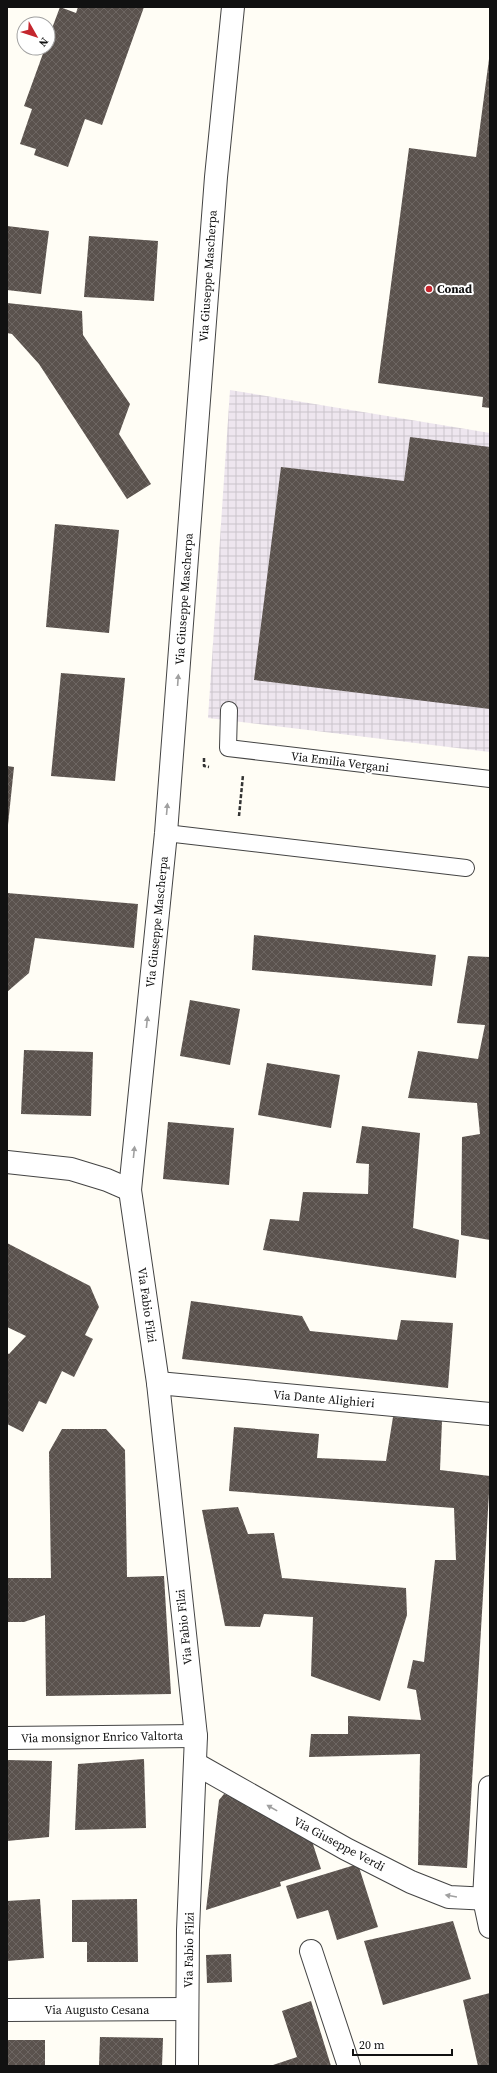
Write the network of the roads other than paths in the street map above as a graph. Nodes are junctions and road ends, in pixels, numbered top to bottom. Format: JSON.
{"nodes":[{"id":1,"x":233,"y":7,"type":"edge"},
{"id":2,"x":229,"y":710,"type":"dead end"},
{"id":3,"x":490,"y":779,"type":"edge"},
{"id":4,"x":166,"y":833,"type":"junction"},
{"id":5,"x":466,"y":868,"type":"dead end"},
{"id":6,"x":7,"y":1162,"type":"edge"},
{"id":7,"x":130,"y":1190,"type":"junction"},
{"id":8,"x":158,"y":1383,"type":"junction"},
{"id":9,"x":490,"y":1414,"type":"edge"},
{"id":10,"x":196,"y":1736,"type":"junction"},
{"id":11,"x":7,"y":1738,"type":"edge"},
{"id":12,"x":196,"y":1764,"type":"junction"},
{"id":13,"x":490,"y":1787,"type":"edge"},
{"id":14,"x":487,"y":1899,"type":"edge"},
{"id":15,"x":490,"y":1926,"type":"edge"},
{"id":16,"x":311,"y":1951,"type":"dead end"},
{"id":17,"x":187,"y":2009,"type":"junction"},
{"id":18,"x":7,"y":2010,"type":"edge"},
{"id":19,"x":187,"y":2066,"type":"edge"},
{"id":20,"x":349,"y":2066,"type":"edge"}],
"edges":[{"from":4,"to":1,"type":"street","name":"Via Giuseppe Mascherpa","one_way":true},
{"from":2,"to":3,"type":"lane","name":"Via Emilia Vergani"},
{"from":4,"to":5,"type":"lane"},
{"from":7,"to":4,"type":"street","name":"Via Giuseppe Mascherpa","one_way":true},
{"from":6,"to":7,"type":"street"},
{"from":7,"to":8,"type":"street","name":"Via Fabio Filzi"},
{"from":8,"to":9,"type":"street","name":"Via Dante Alighieri"},
{"from":8,"to":10,"type":"street","name":"Via Fabio Filzi"},
{"from":10,"to":11,"type":"street","name":"Via monsignor Enrico Valtorta"},
{"from":10,"to":12,"type":"street","name":"Via Fabio Filzi"},
{"from":14,"to":12,"type":"street","name":"Via Giuseppe Verdi","one_way":true},
{"from":12,"to":17,"type":"street","name":"Via Fabio Filzi"},
{"from":13,"to":14,"type":"street"},
{"from":14,"to":15,"type":"street"},
{"from":16,"to":20,"type":"street"},
{"from":17,"to":18,"type":"street","name":"Via Augusto Cesana"},
{"from":17,"to":19,"type":"street","name":"Via Fabio Filzi"}]}
